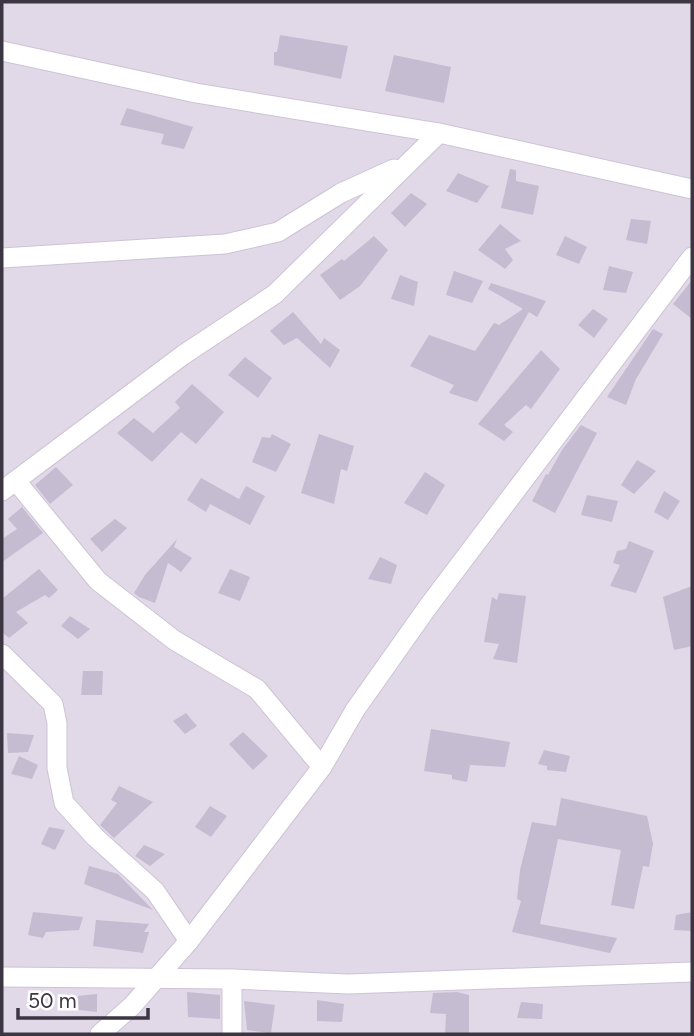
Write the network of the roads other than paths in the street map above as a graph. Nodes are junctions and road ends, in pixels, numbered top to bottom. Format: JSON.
{"nodes":[{"id":1,"x":2,"y":51,"type":"edge"},
{"id":2,"x":439,"y":134,"type":"junction"},
{"id":3,"x":407,"y":162,"type":"junction"},
{"id":4,"x":692,"y":189,"type":"edge"},
{"id":5,"x":692,"y":257,"type":"edge"},
{"id":6,"x":2,"y":258,"type":"edge"},
{"id":7,"x":9,"y":486,"type":"edge"},
{"id":8,"x":2,"y":654,"type":"edge"},
{"id":9,"x":322,"y":767,"type":"junction"},
{"id":10,"x":189,"y":941,"type":"junction"},
{"id":11,"x":692,"y":972,"type":"edge"},
{"id":12,"x":2,"y":977,"type":"edge"},
{"id":13,"x":155,"y":978,"type":"junction"},
{"id":14,"x":232,"y":979,"type":"junction"},
{"id":15,"x":100,"y":1034,"type":"edge"},
{"id":16,"x":232,"y":1034,"type":"edge"}],
"edges":[{"from":1,"to":2,"type":"street"},
{"from":2,"to":3,"type":"street"},
{"from":2,"to":4,"type":"street"},
{"from":3,"to":6,"type":"street"},
{"from":3,"to":7,"type":"street"},
{"from":5,"to":9,"type":"street"},
{"from":7,"to":9,"type":"street"},
{"from":8,"to":10,"type":"street"},
{"from":9,"to":10,"type":"street"},
{"from":10,"to":13,"type":"street"},
{"from":11,"to":14,"type":"street"},
{"from":12,"to":13,"type":"street"},
{"from":13,"to":14,"type":"street"},
{"from":13,"to":15,"type":"street"},
{"from":14,"to":16,"type":"street"}]}
